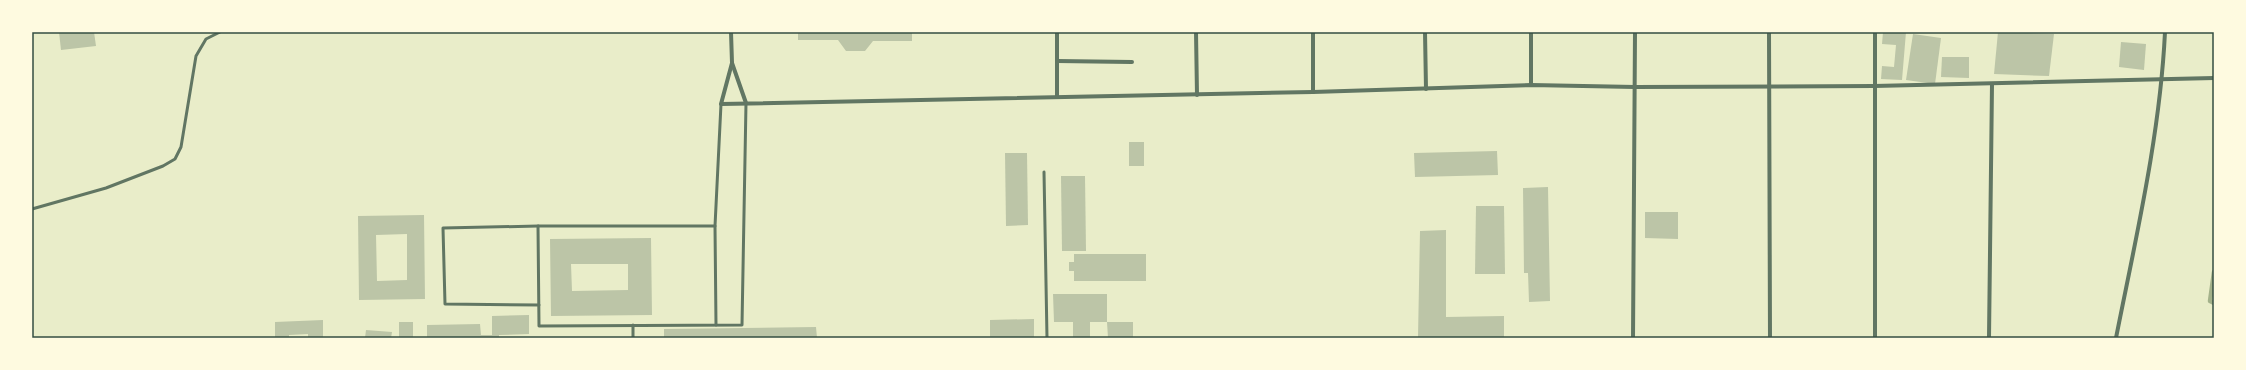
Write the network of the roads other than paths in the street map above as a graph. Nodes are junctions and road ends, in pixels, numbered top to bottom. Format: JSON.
{"nodes":[{"id":1,"x":220,"y":32,"type":"edge"},
{"id":2,"x":731,"y":32,"type":"edge"},
{"id":3,"x":1057,"y":32,"type":"edge"},
{"id":4,"x":1196,"y":32,"type":"edge"},
{"id":5,"x":1313,"y":32,"type":"edge"},
{"id":6,"x":1425,"y":32,"type":"edge"},
{"id":7,"x":1531,"y":32,"type":"edge"},
{"id":8,"x":1635,"y":32,"type":"edge"},
{"id":9,"x":1769,"y":32,"type":"edge"},
{"id":10,"x":1875,"y":32,"type":"edge"},
{"id":11,"x":2165,"y":32,"type":"edge"},
{"id":12,"x":1057,"y":61,"type":"junction"},
{"id":13,"x":1132,"y":62,"type":"dead end"},
{"id":14,"x":732,"y":63,"type":"junction"},
{"id":15,"x":2163,"y":78,"type":"junction"},
{"id":16,"x":2214,"y":78,"type":"edge"},
{"id":17,"x":1992,"y":84,"type":"junction"},
{"id":18,"x":1531,"y":85,"type":"junction"},
{"id":19,"x":1770,"y":86,"type":"junction"},
{"id":20,"x":1874,"y":86,"type":"junction"},
{"id":21,"x":1635,"y":87,"type":"junction"},
{"id":22,"x":1426,"y":89,"type":"junction"},
{"id":23,"x":1313,"y":92,"type":"junction"},
{"id":24,"x":1197,"y":95,"type":"junction"},
{"id":25,"x":1057,"y":97,"type":"junction"},
{"id":26,"x":746,"y":103,"type":"junction"},
{"id":27,"x":721,"y":104,"type":"junction"},
{"id":28,"x":1044,"y":172,"type":"dead end"},
{"id":29,"x":32,"y":209,"type":"edge"},
{"id":30,"x":538,"y":226,"type":"junction"},
{"id":31,"x":715,"y":226,"type":"junction"},
{"id":32,"x":539,"y":305,"type":"junction"},
{"id":33,"x":716,"y":325,"type":"junction"},
{"id":34,"x":633,"y":326,"type":"junction"},
{"id":35,"x":633,"y":338,"type":"edge"},
{"id":36,"x":1047,"y":338,"type":"edge"},
{"id":37,"x":1632,"y":338,"type":"edge"},
{"id":38,"x":1770,"y":338,"type":"edge"},
{"id":39,"x":1875,"y":338,"type":"edge"},
{"id":40,"x":1989,"y":338,"type":"edge"},
{"id":41,"x":2116,"y":338,"type":"edge"}],
"edges":[{"from":1,"to":29,"type":"lane"},
{"from":2,"to":14,"type":"street"},
{"from":3,"to":12,"type":"street"},
{"from":4,"to":24,"type":"street"},
{"from":5,"to":23,"type":"street"},
{"from":6,"to":22,"type":"street"},
{"from":7,"to":18,"type":"street"},
{"from":8,"to":21,"type":"street"},
{"from":9,"to":19,"type":"street"},
{"from":10,"to":20,"type":"street"},
{"from":11,"to":15,"type":"street"},
{"from":12,"to":13,"type":"street"},
{"from":12,"to":25,"type":"street"},
{"from":14,"to":26,"type":"street"},
{"from":14,"to":27,"type":"street"},
{"from":15,"to":16,"type":"street"},
{"from":15,"to":17,"type":"street"},
{"from":15,"to":41,"type":"street"},
{"from":17,"to":20,"type":"street"},
{"from":17,"to":40,"type":"street"},
{"from":18,"to":21,"type":"street"},
{"from":18,"to":22,"type":"street"},
{"from":19,"to":20,"type":"street"},
{"from":19,"to":21,"type":"street"},
{"from":19,"to":38,"type":"street"},
{"from":20,"to":39,"type":"street"},
{"from":21,"to":37,"type":"street"},
{"from":22,"to":23,"type":"street"},
{"from":23,"to":24,"type":"street"},
{"from":24,"to":25,"type":"street"},
{"from":25,"to":26,"type":"street"},
{"from":26,"to":27,"type":"street"},
{"from":26,"to":33,"type":"lane"},
{"from":27,"to":31,"type":"lane"},
{"from":28,"to":36,"type":"lane"},
{"from":30,"to":31,"type":"lane"},
{"from":30,"to":32,"type":"lane"},
{"from":30,"to":32,"type":"lane"},
{"from":31,"to":33,"type":"lane"},
{"from":32,"to":34,"type":"lane"},
{"from":33,"to":34,"type":"lane"},
{"from":34,"to":35,"type":"lane"}]}
